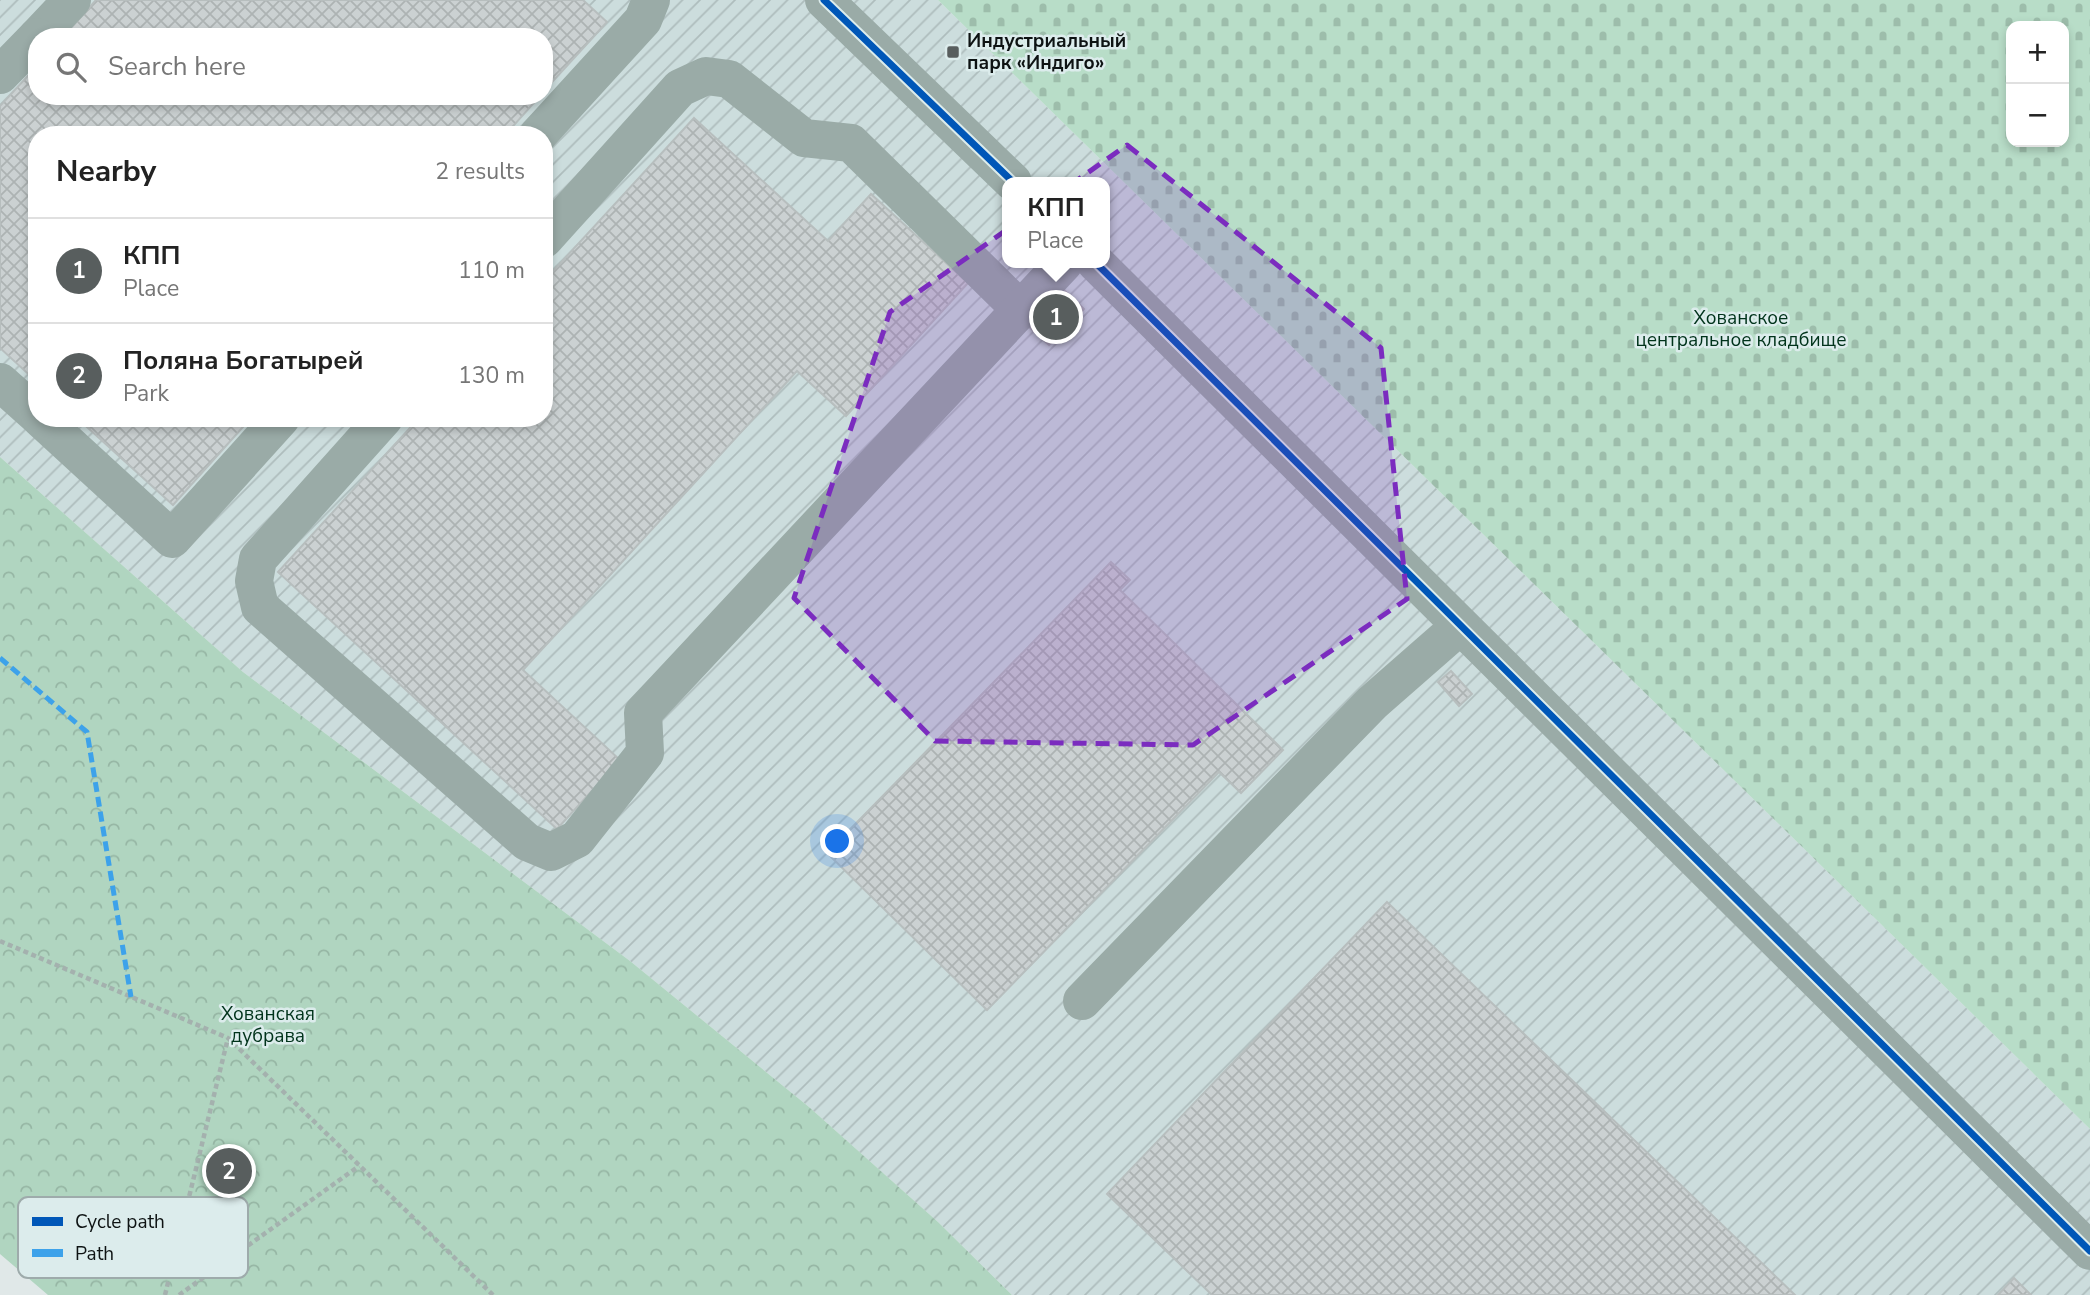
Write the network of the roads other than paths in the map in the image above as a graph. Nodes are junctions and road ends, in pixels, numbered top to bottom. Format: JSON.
{"nodes":[{"id":1,"x":72,"y":0,"type":"edge"},
{"id":2,"x":651,"y":0,"type":"edge"},
{"id":3,"x":824,"y":0,"type":"edge"},
{"id":4,"x":46,"y":28,"type":"edge"},
{"id":5,"x":28,"y":46,"type":"edge"},
{"id":6,"x":0,"y":75,"type":"edge"},
{"id":7,"x":546,"y":126,"type":"edge"},
{"id":8,"x":1008,"y":177,"type":"edge"},
{"id":9,"x":553,"y":229,"type":"edge"},
{"id":10,"x":1059,"y":268,"type":"edge"},
{"id":11,"x":1101,"y":268,"type":"edge"},
{"id":12,"x":1020,"y":309,"type":"junction"},
{"id":13,"x":0,"y":382,"type":"edge"},
{"id":14,"x":28,"y":408,"type":"edge"},
{"id":15,"x":49,"y":427,"type":"edge"},
{"id":16,"x":273,"y":427,"type":"edge"},
{"id":17,"x":376,"y":427,"type":"edge"},
{"id":18,"x":1460,"y":625,"type":"junction"},
{"id":19,"x":1082,"y":1001,"type":"dead end"},
{"id":20,"x":2090,"y":1251,"type":"edge"}],
"edges":[{"from":1,"to":4,"type":"street"},
{"from":2,"to":7,"type":"street"},
{"from":3,"to":8,"type":"street"},
{"from":5,"to":6,"type":"street"},
{"from":9,"to":12,"type":"street"},
{"from":10,"to":12,"type":"street"},
{"from":11,"to":18,"type":"street"},
{"from":12,"to":17,"type":"street"},
{"from":13,"to":14,"type":"street"},
{"from":15,"to":16,"type":"street"},
{"from":18,"to":19,"type":"street"},
{"from":18,"to":20,"type":"street"}]}
